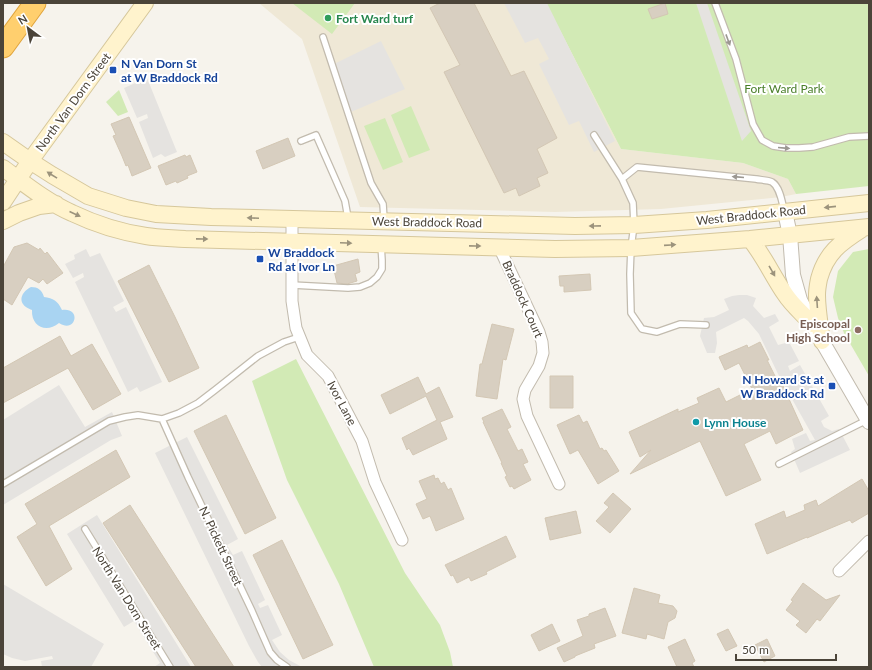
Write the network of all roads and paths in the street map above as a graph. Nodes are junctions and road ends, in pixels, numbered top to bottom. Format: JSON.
{"nodes":[{"id":1,"x":35,"y":3,"type":"edge"},
{"id":2,"x":145,"y":3,"type":"edge"},
{"id":3,"x":715,"y":3,"type":"edge"},
{"id":4,"x":323,"y":37,"type":"dead end"},
{"id":5,"x":3,"y":47,"type":"edge"},
{"id":6,"x":594,"y":135,"type":"dead end"},
{"id":7,"x":869,"y":136,"type":"edge"},
{"id":8,"x":301,"y":141,"type":"dead end"},
{"id":9,"x":3,"y":142,"type":"edge"},
{"id":10,"x":30,"y":161,"type":"junction"},
{"id":11,"x":3,"y":168,"type":"edge"},
{"id":12,"x":18,"y":179,"type":"junction"},
{"id":13,"x":622,"y":179,"type":"junction"},
{"id":14,"x":3,"y":202,"type":"edge"},
{"id":15,"x":869,"y":203,"type":"edge"},
{"id":16,"x":56,"y":204,"type":"junction"},
{"id":17,"x":785,"y":212,"type":"junction"},
{"id":18,"x":292,"y":219,"type":"junction"},
{"id":19,"x":348,"y":220,"type":"junction"},
{"id":20,"x":3,"y":221,"type":"edge"},
{"id":21,"x":384,"y":221,"type":"junction"},
{"id":22,"x":634,"y":225,"type":"junction"},
{"id":23,"x":867,"y":227,"type":"edge"},
{"id":24,"x":790,"y":235,"type":"junction"},
{"id":25,"x":750,"y":239,"type":"junction"},
{"id":26,"x":291,"y":242,"type":"junction"},
{"id":27,"x":381,"y":244,"type":"junction"},
{"id":28,"x":499,"y":247,"type":"junction"},
{"id":29,"x":631,"y":248,"type":"junction"},
{"id":30,"x":292,"y":285,"type":"junction"},
{"id":31,"x":812,"y":324,"type":"junction"},
{"id":32,"x":706,"y":325,"type":"dead end"},
{"id":33,"x":299,"y":337,"type":"junction"},
{"id":34,"x":822,"y":341,"type":"junction"},
{"id":35,"x":162,"y":419,"type":"junction"},
{"id":36,"x":868,"y":421,"type":"edge"},
{"id":37,"x":779,"y":464,"type":"dead end"},
{"id":38,"x":3,"y":484,"type":"edge"},
{"id":39,"x":559,"y":484,"type":"dead end"},
{"id":40,"x":85,"y":529,"type":"dead end"},
{"id":41,"x":402,"y":540,"type":"dead end"},
{"id":42,"x":869,"y":541,"type":"edge"},
{"id":43,"x":839,"y":571,"type":"dead end"},
{"id":44,"x":170,"y":667,"type":"edge"},
{"id":45,"x":287,"y":667,"type":"edge"}],
"edges":[{"from":1,"to":5,"type":"highway"},
{"from":2,"to":10,"type":"main road","name":"North Van Dorn Street"},
{"from":3,"to":7,"type":"lane","one_way":true},
{"from":4,"to":21,"type":"lane"},
{"from":6,"to":13,"type":"lane"},
{"from":8,"to":19,"type":"lane"},
{"from":9,"to":10,"type":"main road","name":"West Braddock Road"},
{"from":10,"to":12,"type":"main road","name":"North Van Dorn Street"},
{"from":18,"to":10,"type":"main road","name":"West Braddock Road","one_way":true},
{"from":11,"to":12,"type":"main road","name":"West Braddock Road"},
{"from":12,"to":14,"type":"main road","name":"North Van Dorn Street"},
{"from":12,"to":16,"type":"main road","name":"West Braddock Road"},
{"from":17,"to":13,"type":"lane","one_way":true},
{"from":13,"to":22,"type":"lane"},
{"from":15,"to":17,"type":"main road","name":"West Braddock Road","one_way":true},
{"from":16,"to":20,"type":"main road"},
{"from":16,"to":26,"type":"main road","name":"West Braddock Road","one_way":true},
{"from":17,"to":22,"type":"main road","name":"West Braddock Road"},
{"from":17,"to":24,"type":"street"},
{"from":18,"to":19,"type":"main road","name":"West Braddock Road"},
{"from":18,"to":26,"type":"street","name":"Ivor Lane"},
{"from":19,"to":21,"type":"main road","name":"West Braddock Road"},
{"from":22,"to":21,"type":"main road","name":"West Braddock Road","one_way":true},
{"from":22,"to":29,"type":"lane"},
{"from":23,"to":24,"type":"main road","name":"West Braddock Road"},
{"from":34,"to":23,"type":"main road","one_way":true},
{"from":24,"to":25,"type":"main road","name":"West Braddock Road"},
{"from":24,"to":31,"type":"street"},
{"from":29,"to":25,"type":"main road","name":"West Braddock Road","one_way":true},
{"from":25,"to":31,"type":"main road","one_way":true},
{"from":26,"to":27,"type":"main road","name":"West Braddock Road","one_way":true},
{"from":26,"to":30,"type":"street","name":"Ivor Lane"},
{"from":27,"to":28,"type":"main road","name":"West Braddock Road","one_way":true},
{"from":27,"to":30,"type":"lane"},
{"from":28,"to":29,"type":"main road","name":"West Braddock Road"},
{"from":28,"to":39,"type":"street","name":"Braddock Court"},
{"from":29,"to":32,"type":"lane"},
{"from":30,"to":33,"type":"street","name":"Ivor Lane"},
{"from":31,"to":34,"type":"street"},
{"from":33,"to":35,"type":"lane"},
{"from":33,"to":41,"type":"street","name":"Ivor Lane"},
{"from":34,"to":36,"type":"street"},
{"from":35,"to":38,"type":"lane"},
{"from":35,"to":45,"type":"lane","name":"N. Pickett Street"},
{"from":36,"to":37,"type":"lane"},
{"from":40,"to":44,"type":"lane","name":"North Van Dorn Street"},
{"from":42,"to":43,"type":"street"}]}
